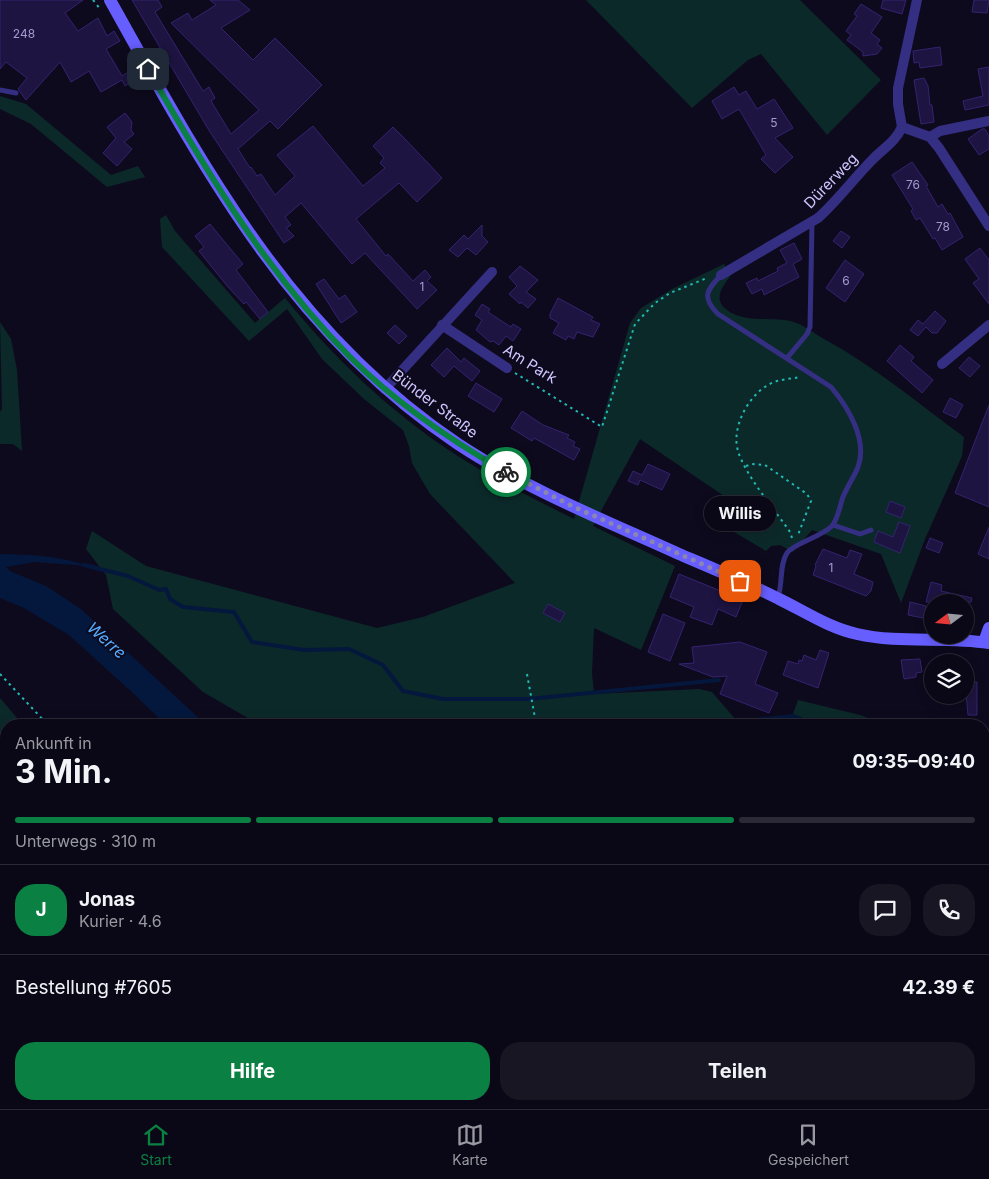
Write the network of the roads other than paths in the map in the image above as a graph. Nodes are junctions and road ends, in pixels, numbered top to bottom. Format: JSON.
{"nodes":[{"id":1,"x":110,"y":0,"type":"edge"},
{"id":2,"x":918,"y":0,"type":"edge"},
{"id":3,"x":0,"y":90,"type":"edge"},
{"id":4,"x":16,"y":93,"type":"dead end"},
{"id":5,"x":989,"y":121,"type":"edge"},
{"id":6,"x":902,"y":127,"type":"junction"},
{"id":7,"x":930,"y":137,"type":"junction"},
{"id":8,"x":812,"y":222,"type":"junction"},
{"id":9,"x":989,"y":226,"type":"edge"},
{"id":10,"x":492,"y":272,"type":"dead end"},
{"id":11,"x":721,"y":275,"type":"joint"},
{"id":12,"x":442,"y":325,"type":"junction"},
{"id":13,"x":989,"y":325,"type":"edge"},
{"id":14,"x":787,"y":358,"type":"junction"},
{"id":15,"x":942,"y":364,"type":"dead end"},
{"id":16,"x":507,"y":368,"type":"road end"},
{"id":17,"x":385,"y":388,"type":"junction"},
{"id":18,"x":833,"y":525,"type":"junction"},
{"id":19,"x":871,"y":530,"type":"dead end"},
{"id":20,"x":778,"y":598,"type":"junction"},
{"id":21,"x":989,"y":628,"type":"edge"},
{"id":22,"x":986,"y":643,"type":"edge"}],
"edges":[{"from":1,"to":17,"type":"main road","name":"Bünder Straße"},
{"from":2,"to":6,"type":"street"},
{"from":3,"to":4,"type":"lane"},
{"from":5,"to":7,"type":"street"},
{"from":6,"to":7,"type":"street"},
{"from":6,"to":8,"type":"street","name":"Dürerweg"},
{"from":7,"to":9,"type":"street"},
{"from":8,"to":11,"type":"street","name":"Dürerweg"},
{"from":8,"to":14,"type":"lane"},
{"from":10,"to":12,"type":"street"},
{"from":11,"to":14,"type":"lane"},
{"from":12,"to":16,"type":"street","name":"Am Park"},
{"from":12,"to":17,"type":"street"},
{"from":13,"to":15,"type":"street"},
{"from":14,"to":18,"type":"lane"},
{"from":17,"to":20,"type":"main road","name":"Bünder Straße"},
{"from":18,"to":19,"type":"lane"},
{"from":18,"to":20,"type":"lane"},
{"from":20,"to":22,"type":"main road","name":"Bünder Straße"},
{"from":21,"to":22,"type":"main road"}]}
